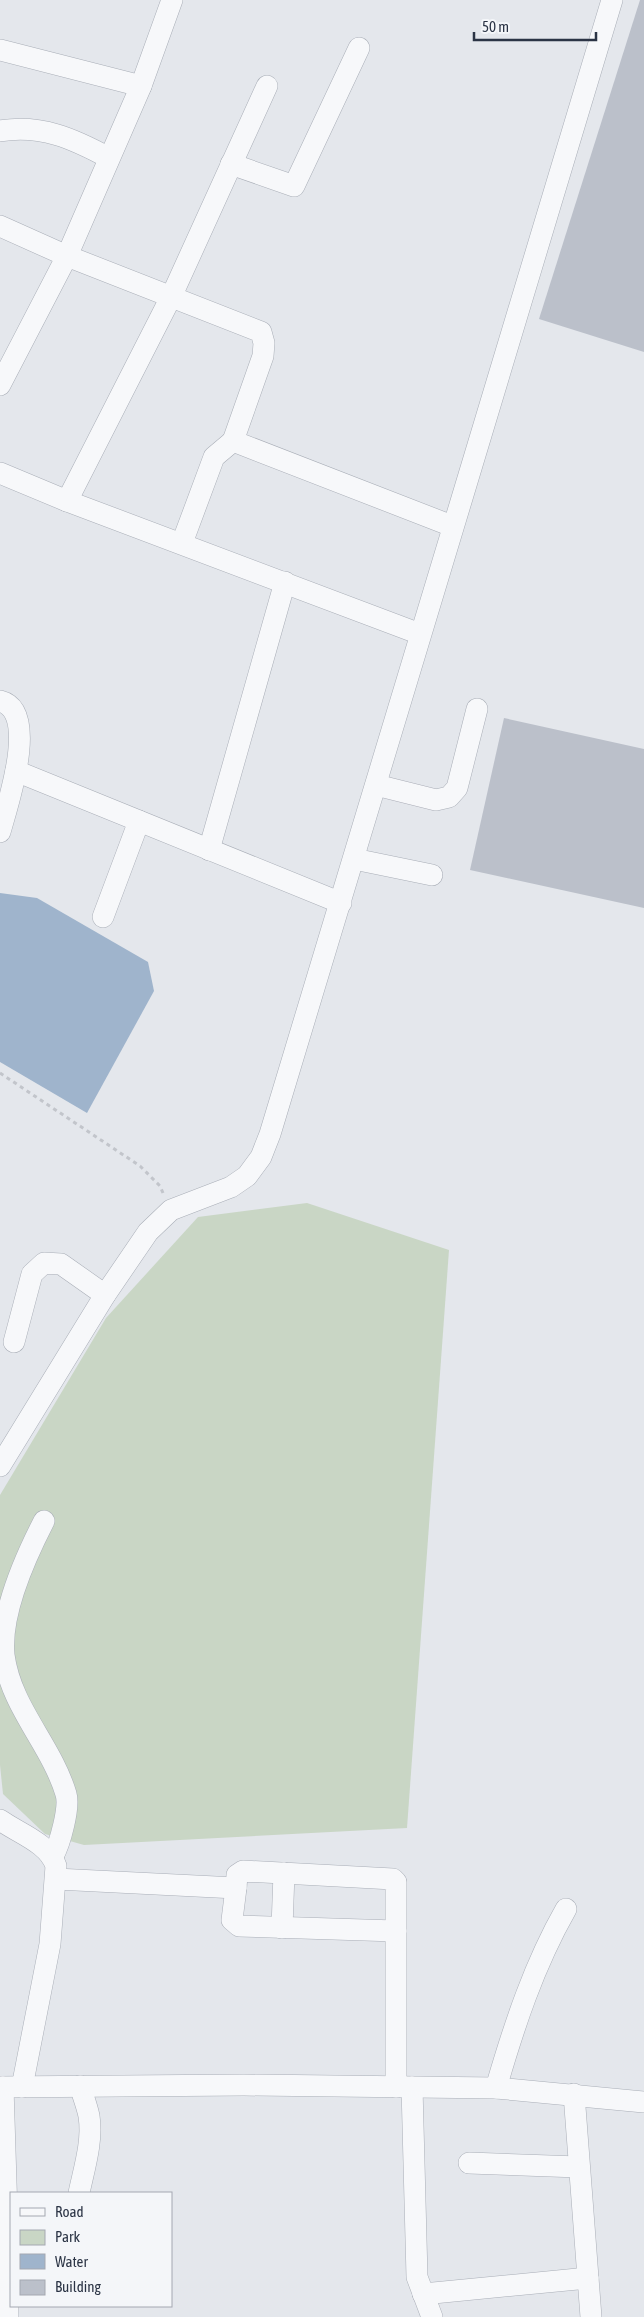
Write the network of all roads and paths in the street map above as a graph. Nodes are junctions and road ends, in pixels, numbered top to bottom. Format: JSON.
{"nodes":[{"id":1,"x":172,"y":0,"type":"edge"},
{"id":2,"x":612,"y":0,"type":"edge"},
{"id":3,"x":359,"y":48,"type":"dead end"},
{"id":4,"x":0,"y":50,"type":"edge"},
{"id":5,"x":141,"y":86,"type":"junction"},
{"id":6,"x":267,"y":86,"type":"dead end"},
{"id":7,"x":0,"y":131,"type":"edge"},
{"id":8,"x":110,"y":158,"type":"junction"},
{"id":9,"x":231,"y":164,"type":"junction"},
{"id":10,"x":0,"y":226,"type":"edge"},
{"id":11,"x":67,"y":256,"type":"junction"},
{"id":12,"x":172,"y":296,"type":"junction"},
{"id":13,"x":0,"y":385,"type":"edge"},
{"id":14,"x":233,"y":441,"type":"junction"},
{"id":15,"x":0,"y":473,"type":"edge"},
{"id":16,"x":67,"y":501,"type":"junction"},
{"id":17,"x":452,"y":526,"type":"junction"},
{"id":18,"x":182,"y":544,"type":"junction"},
{"id":19,"x":286,"y":582,"type":"junction"},
{"id":20,"x":420,"y":634,"type":"junction"},
{"id":21,"x":0,"y":701,"type":"edge"},
{"id":22,"x":477,"y":710,"type":"dead end"},
{"id":23,"x":16,"y":771,"type":"junction"},
{"id":24,"x":376,"y":785,"type":"junction"},
{"id":25,"x":1,"y":821,"type":"edge"},
{"id":26,"x":139,"y":821,"type":"junction"},
{"id":27,"x":209,"y":850,"type":"junction"},
{"id":28,"x":354,"y":859,"type":"junction"},
{"id":29,"x":432,"y":875,"type":"dead end"},
{"id":30,"x":341,"y":904,"type":"junction"},
{"id":31,"x":103,"y":917,"type":"dead end"},
{"id":32,"x":0,"y":1073,"type":"edge"},
{"id":33,"x":171,"y":1210,"type":"junction"},
{"id":34,"x":105,"y":1295,"type":"junction"},
{"id":35,"x":14,"y":1342,"type":"dead end"},
{"id":36,"x":0,"y":1466,"type":"edge"},
{"id":37,"x":44,"y":1521,"type":"dead end"},
{"id":38,"x":0,"y":1820,"type":"edge"},
{"id":39,"x":53,"y":1856,"type":"junction"},
{"id":40,"x":284,"y":1873,"type":"junction"},
{"id":41,"x":56,"y":1879,"type":"junction"},
{"id":42,"x":236,"y":1888,"type":"junction"},
{"id":43,"x":566,"y":1909,"type":"dead end"},
{"id":44,"x":282,"y":1928,"type":"junction"},
{"id":45,"x":396,"y":1931,"type":"junction"},
{"id":46,"x":80,"y":2086,"type":"junction"},
{"id":47,"x":8,"y":2087,"type":"edge"},
{"id":48,"x":404,"y":2087,"type":"junction"},
{"id":49,"x":496,"y":2088,"type":"junction"},
{"id":50,"x":574,"y":2094,"type":"junction"},
{"id":51,"x":644,"y":2102,"type":"edge"},
{"id":52,"x":469,"y":2163,"type":"dead end"},
{"id":53,"x":580,"y":2167,"type":"junction"},
{"id":54,"x":79,"y":2192,"type":"edge"},
{"id":55,"x":588,"y":2278,"type":"junction"},
{"id":56,"x":423,"y":2294,"type":"junction"},
{"id":57,"x":8,"y":2317,"type":"edge"},
{"id":58,"x":432,"y":2317,"type":"edge"},
{"id":59,"x":591,"y":2317,"type":"edge"}],
"edges":[{"from":1,"to":5,"type":"street"},
{"from":2,"to":17,"type":"street"},
{"from":3,"to":9,"type":"street"},
{"from":4,"to":5,"type":"street"},
{"from":5,"to":8,"type":"street"},
{"from":6,"to":9,"type":"street"},
{"from":7,"to":8,"type":"street"},
{"from":8,"to":11,"type":"street"},
{"from":9,"to":12,"type":"street"},
{"from":10,"to":11,"type":"street"},
{"from":11,"to":12,"type":"street"},
{"from":11,"to":13,"type":"street"},
{"from":12,"to":14,"type":"street"},
{"from":12,"to":16,"type":"street"},
{"from":14,"to":17,"type":"street"},
{"from":14,"to":18,"type":"street"},
{"from":15,"to":16,"type":"street"},
{"from":16,"to":18,"type":"street"},
{"from":17,"to":20,"type":"street"},
{"from":18,"to":19,"type":"street"},
{"from":19,"to":20,"type":"street"},
{"from":19,"to":27,"type":"street"},
{"from":20,"to":24,"type":"street"},
{"from":21,"to":23,"type":"street"},
{"from":22,"to":24,"type":"street"},
{"from":23,"to":25,"type":"street"},
{"from":23,"to":26,"type":"street"},
{"from":24,"to":28,"type":"street"},
{"from":26,"to":27,"type":"street"},
{"from":26,"to":31,"type":"street"},
{"from":27,"to":30,"type":"street"},
{"from":28,"to":29,"type":"street"},
{"from":28,"to":30,"type":"street"},
{"from":30,"to":33,"type":"street"},
{"from":32,"to":33,"type":"path"},
{"from":33,"to":34,"type":"street"},
{"from":34,"to":35,"type":"street"},
{"from":34,"to":36,"type":"street"},
{"from":37,"to":39,"type":"street"},
{"from":38,"to":39,"type":"street"},
{"from":39,"to":41,"type":"street"},
{"from":40,"to":42,"type":"street"},
{"from":40,"to":44,"type":"street"},
{"from":40,"to":45,"type":"street"},
{"from":41,"to":42,"type":"street"},
{"from":41,"to":47,"type":"street"},
{"from":42,"to":44,"type":"street"},
{"from":43,"to":49,"type":"street"},
{"from":44,"to":45,"type":"street"},
{"from":45,"to":48,"type":"street"},
{"from":46,"to":47,"type":"street"},
{"from":46,"to":48,"type":"street"},
{"from":46,"to":54,"type":"street"},
{"from":47,"to":57,"type":"street"},
{"from":48,"to":49,"type":"street"},
{"from":48,"to":56,"type":"street"},
{"from":49,"to":50,"type":"street"},
{"from":50,"to":51,"type":"street"},
{"from":50,"to":53,"type":"street"},
{"from":52,"to":53,"type":"street"},
{"from":53,"to":55,"type":"street"},
{"from":55,"to":56,"type":"street"},
{"from":55,"to":59,"type":"street"},
{"from":56,"to":58,"type":"street"}]}
